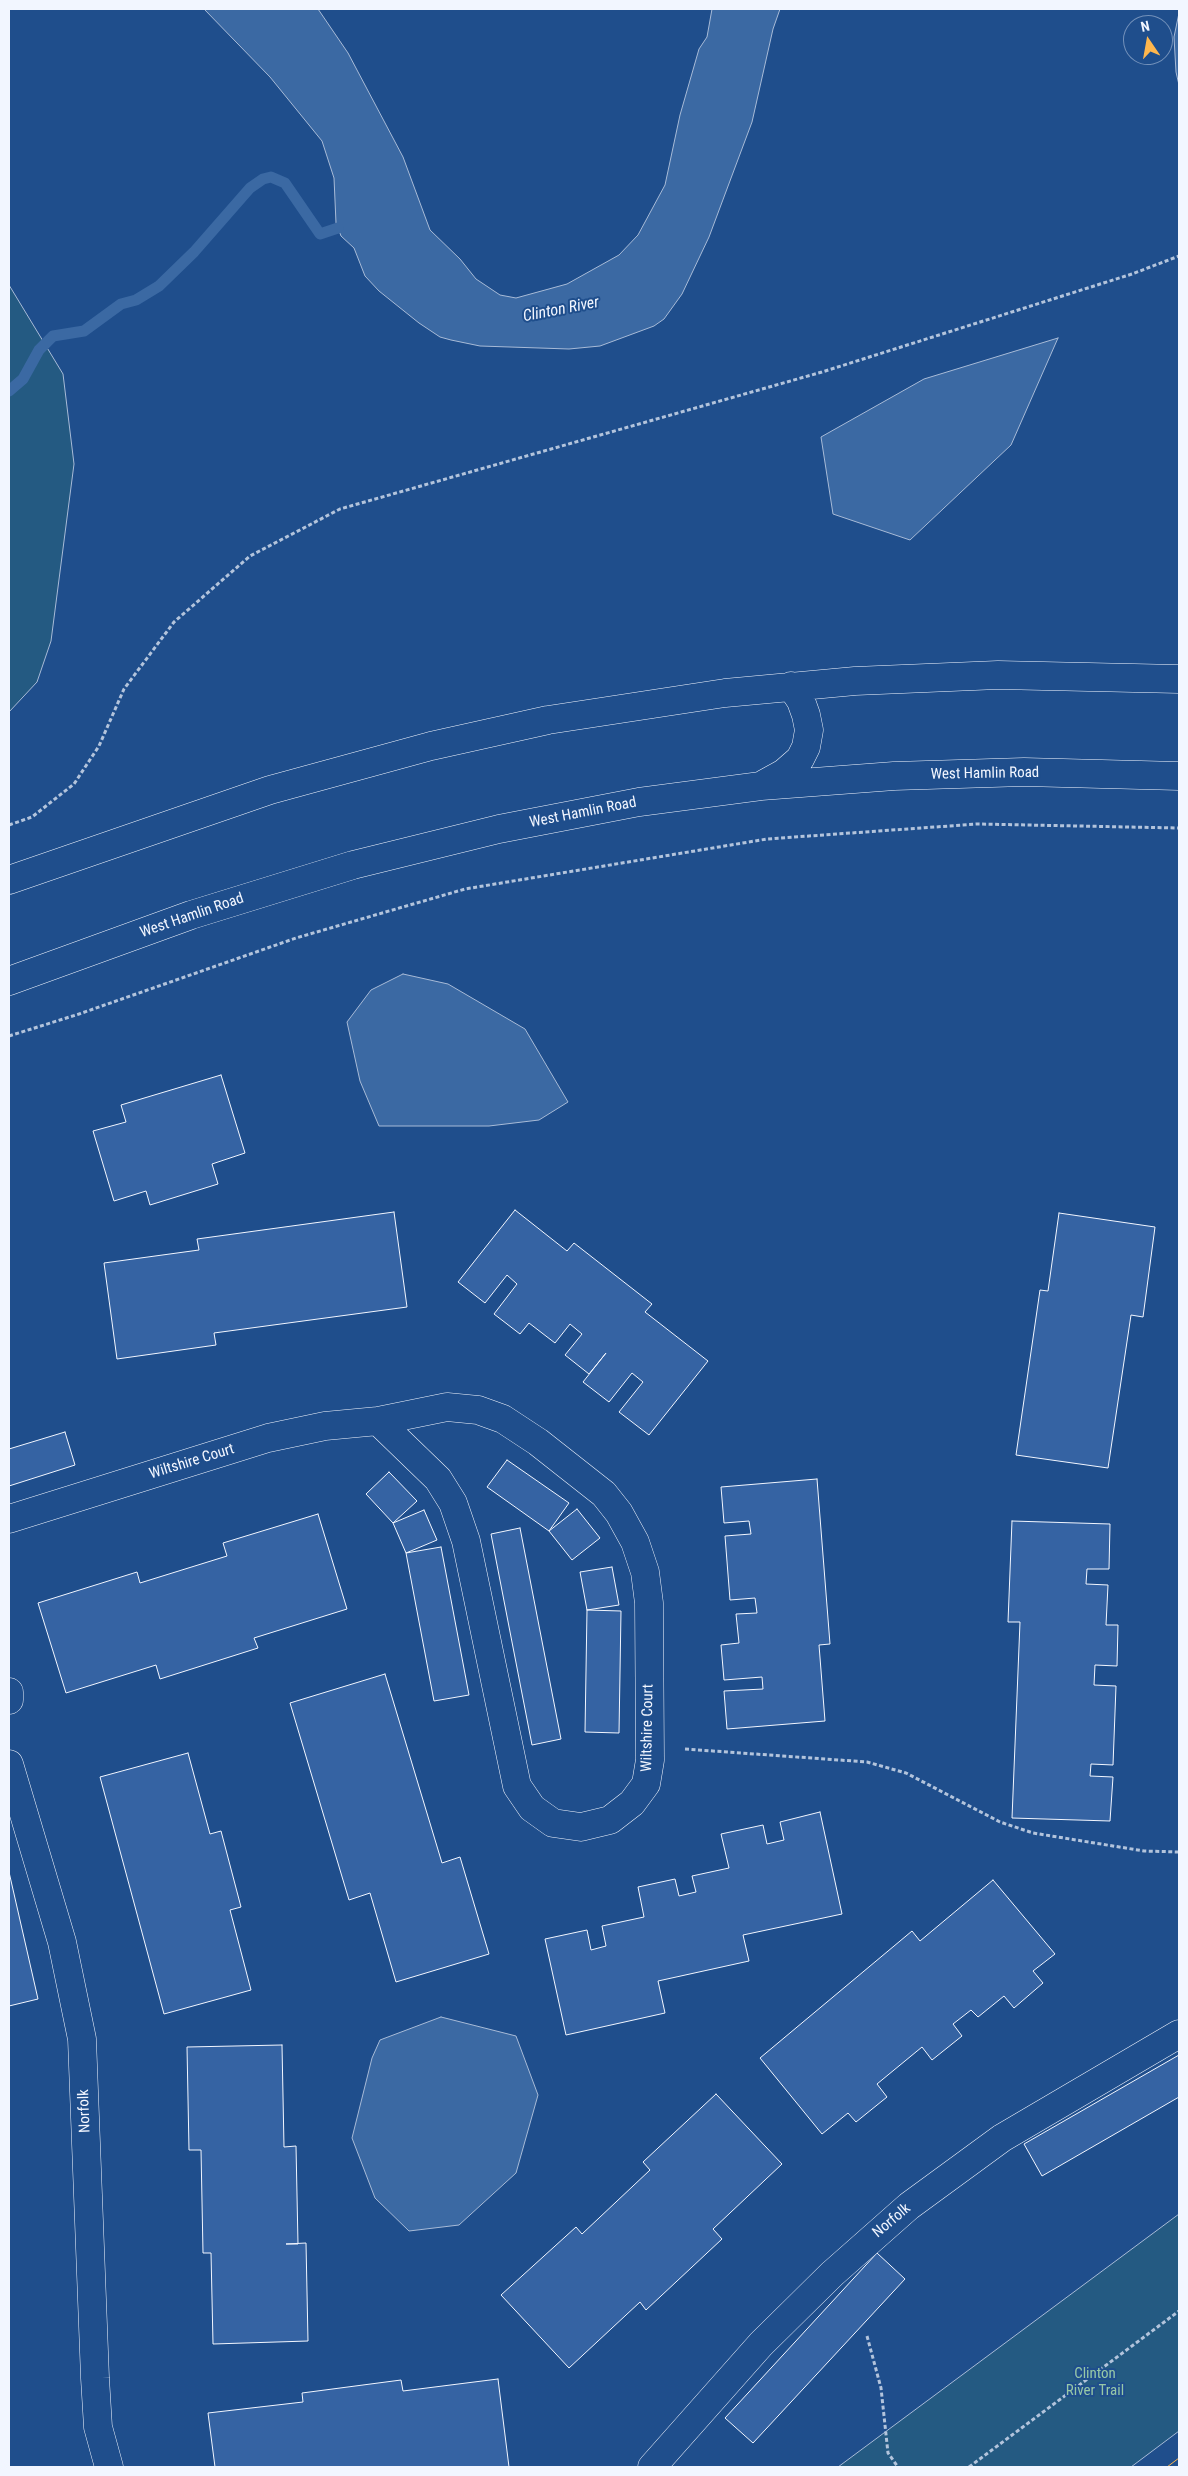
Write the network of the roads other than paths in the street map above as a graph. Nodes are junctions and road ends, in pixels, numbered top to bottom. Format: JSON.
{"nodes":[{"id":1,"x":1179,"y":680,"type":"edge"},
{"id":2,"x":791,"y":686,"type":"junction"},
{"id":3,"x":1179,"y":776,"type":"edge"},
{"id":4,"x":761,"y":786,"type":"junction"},
{"id":5,"x":9,"y":880,"type":"edge"},
{"id":6,"x":9,"y":981,"type":"edge"},
{"id":7,"x":378,"y":1421,"type":"junction"},
{"id":8,"x":9,"y":1519,"type":"edge"},
{"id":9,"x":9,"y":1692,"type":"edge"},
{"id":10,"x":9,"y":1700,"type":"edge"},
{"id":11,"x":9,"y":1764,"type":"edge"},
{"id":12,"x":1179,"y":2034,"type":"edge"},
{"id":13,"x":109,"y":2467,"type":"edge"},
{"id":14,"x":652,"y":2467,"type":"edge"}],
"edges":[{"from":1,"to":2,"type":"street"},
{"from":2,"to":4,"type":"street"},
{"from":2,"to":5,"type":"street"},
{"from":3,"to":4,"type":"street","name":"West Hamlin Road"},
{"from":4,"to":6,"type":"street","name":"West Hamlin Road"},
{"from":7,"to":7,"type":"street","name":"Wiltshire Court"},
{"from":7,"to":8,"type":"street","name":"Wiltshire Court"},
{"from":9,"to":10,"type":"street"},
{"from":11,"to":13,"type":"street","name":"Norfolk"},
{"from":12,"to":14,"type":"street","name":"Norfolk"}]}
